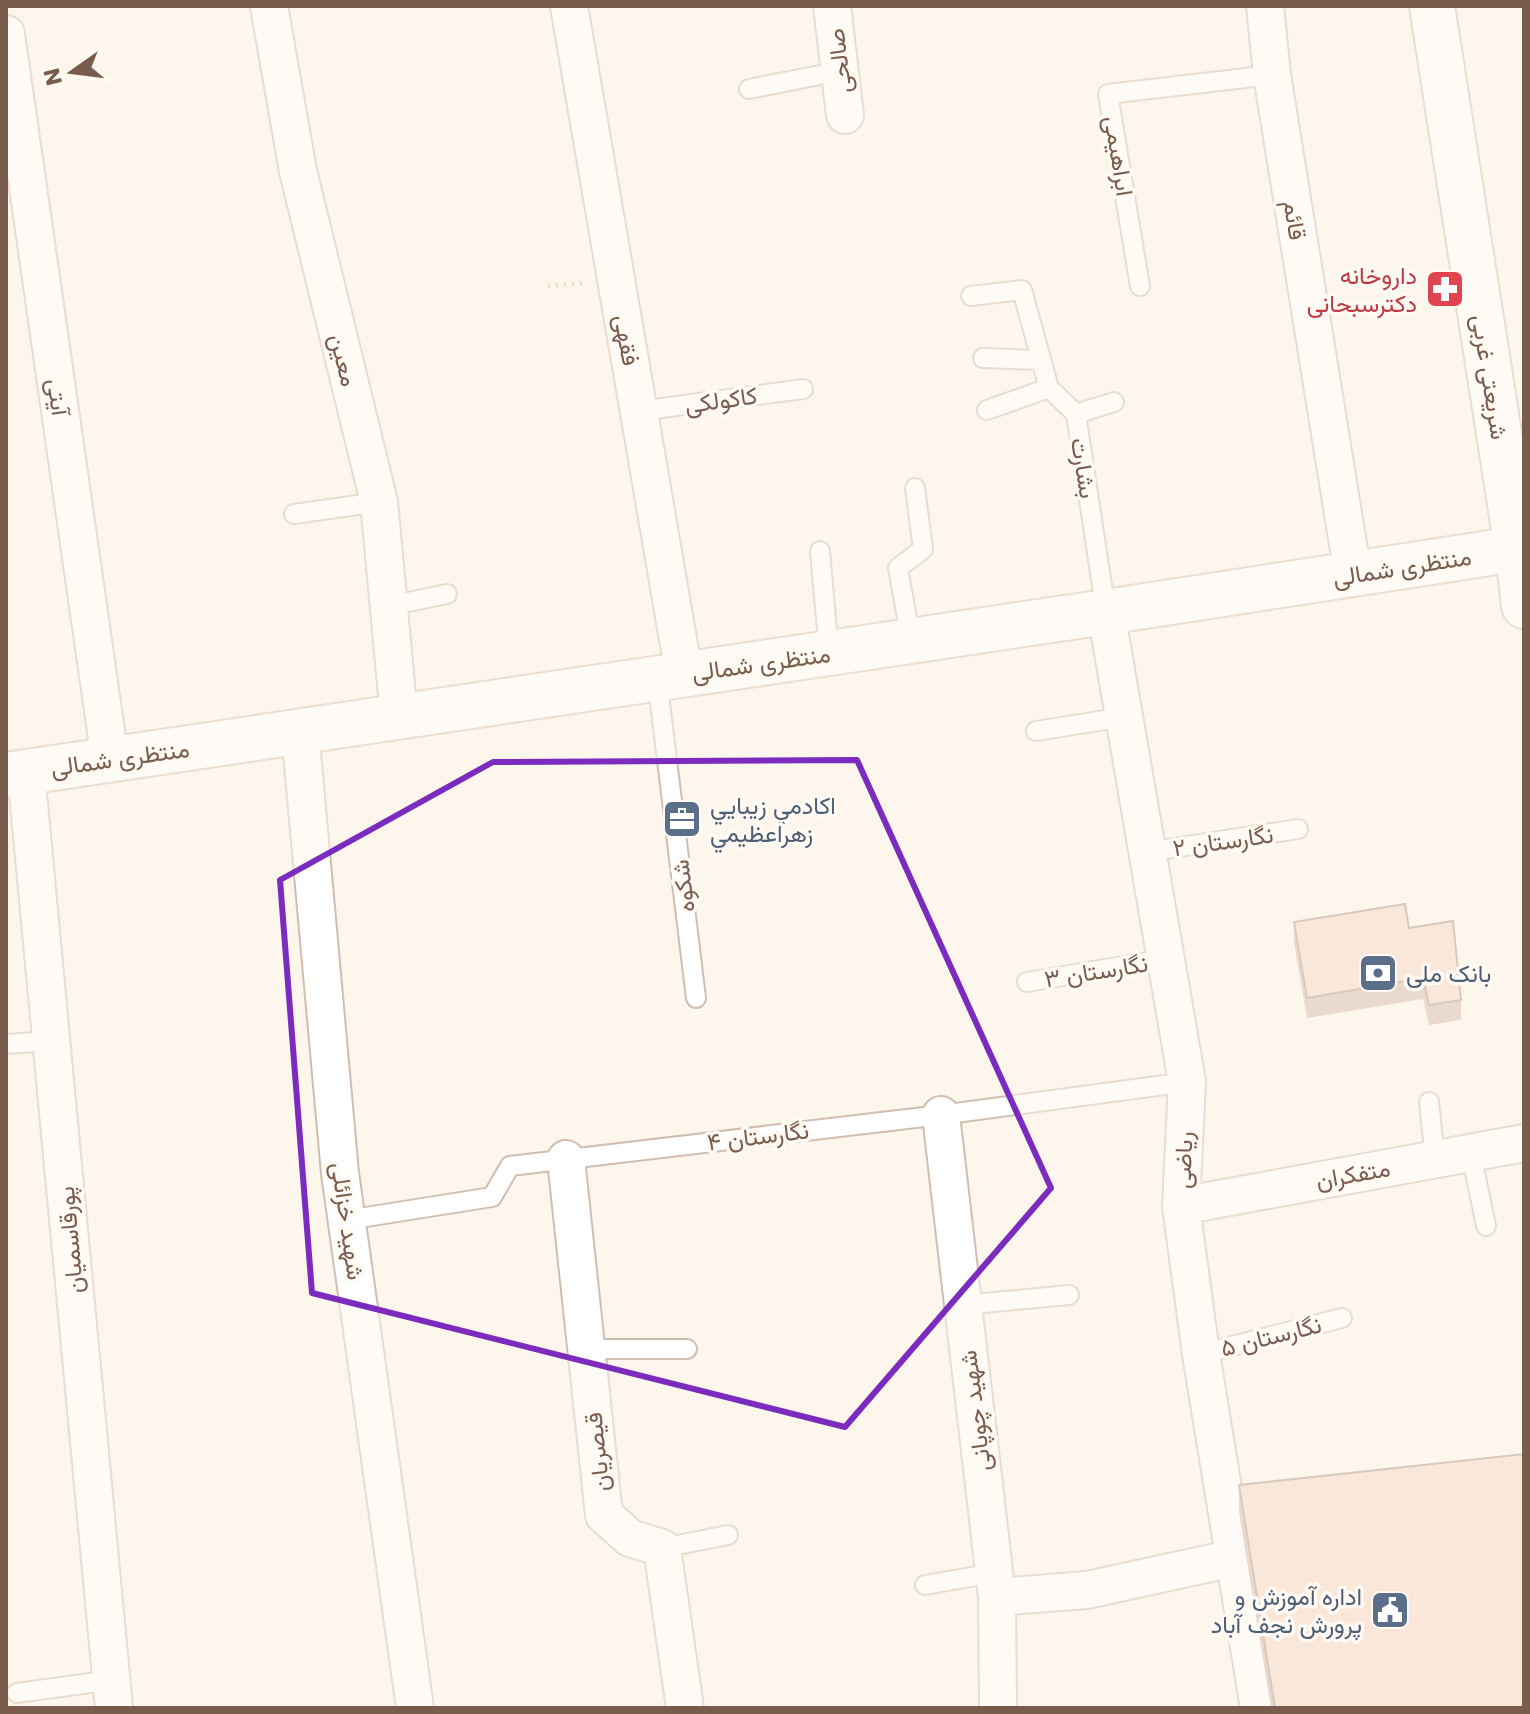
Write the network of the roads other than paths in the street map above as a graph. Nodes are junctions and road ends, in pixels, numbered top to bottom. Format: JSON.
{"nodes":[{"id":1,"x":269,"y":6,"type":"edge"},
{"id":2,"x":569,"y":6,"type":"edge"},
{"id":3,"x":832,"y":6,"type":"edge"},
{"id":4,"x":1265,"y":6,"type":"edge"},
{"id":5,"x":1432,"y":6,"type":"edge"},
{"id":6,"x":6,"y":34,"type":"edge"},
{"id":7,"x":840,"y":71,"type":"junction"},
{"id":8,"x":1272,"y":75,"type":"junction"},
{"id":9,"x":749,"y":89,"type":"dead end"},
{"id":10,"x":845,"y":115,"type":"dead end"},
{"id":11,"x":1140,"y":286,"type":"dead end"},
{"id":12,"x":971,"y":296,"type":"dead end"},
{"id":13,"x":983,"y":358,"type":"dead end"},
{"id":14,"x":1041,"y":360,"type":"junction"},
{"id":15,"x":1049,"y":388,"type":"junction"},
{"id":16,"x":803,"y":389,"type":"dead end"},
{"id":17,"x":1114,"y":402,"type":"dead end"},
{"id":18,"x":987,"y":410,"type":"dead end"},
{"id":19,"x":639,"y":411,"type":"junction"},
{"id":20,"x":1076,"y":414,"type":"junction"},
{"id":21,"x":915,"y":488,"type":"dead end"},
{"id":22,"x":379,"y":502,"type":"junction"},
{"id":23,"x":294,"y":514,"type":"dead end"},
{"id":24,"x":1520,"y":549,"type":"edge"},
{"id":25,"x":820,"y":551,"type":"dead end"},
{"id":26,"x":1353,"y":575,"type":"junction"},
{"id":27,"x":447,"y":594,"type":"dead end"},
{"id":28,"x":389,"y":606,"type":"junction"},
{"id":29,"x":1524,"y":606,"type":"edge"},
{"id":30,"x":1106,"y":612,"type":"junction"},
{"id":31,"x":911,"y":641,"type":"junction"},
{"id":32,"x":829,"y":653,"type":"junction"},
{"id":33,"x":671,"y":676,"type":"junction"},
{"id":34,"x":399,"y":716,"type":"junction"},
{"id":35,"x":1124,"y":717,"type":"junction"},
{"id":36,"x":300,"y":731,"type":"junction"},
{"id":37,"x":1036,"y":731,"type":"dead end"},
{"id":38,"x":110,"y":759,"type":"junction"},
{"id":39,"x":16,"y":773,"type":"edge"},
{"id":40,"x":1298,"y":829,"type":"dead end"},
{"id":41,"x":1147,"y":852,"type":"junction"},
{"id":42,"x":1165,"y":959,"type":"junction"},
{"id":43,"x":1027,"y":982,"type":"dead end"},
{"id":44,"x":696,"y":998,"type":"dead end"},
{"id":45,"x":51,"y":1041,"type":"junction"},
{"id":46,"x":6,"y":1044,"type":"edge"},
{"id":47,"x":1187,"y":1082,"type":"junction"},
{"id":48,"x":1429,"y":1102,"type":"dead end"},
{"id":49,"x":941,"y":1115,"type":"junction"},
{"id":50,"x":1524,"y":1143,"type":"edge"},
{"id":51,"x":1471,"y":1153,"type":"junction"},
{"id":52,"x":566,"y":1159,"type":"junction"},
{"id":53,"x":1435,"y":1159,"type":"junction"},
{"id":54,"x":1181,"y":1206,"type":"junction"},
{"id":55,"x":347,"y":1220,"type":"junction"},
{"id":56,"x":1486,"y":1226,"type":"dead end"},
{"id":57,"x":1069,"y":1295,"type":"dead end"},
{"id":58,"x":963,"y":1305,"type":"junction"},
{"id":59,"x":1342,"y":1318,"type":"dead end"},
{"id":60,"x":586,"y":1349,"type":"junction"},
{"id":61,"x":687,"y":1349,"type":"dead end"},
{"id":62,"x":1201,"y":1354,"type":"junction"},
{"id":63,"x":728,"y":1535,"type":"dead end"},
{"id":64,"x":662,"y":1548,"type":"junction"},
{"id":65,"x":1234,"y":1558,"type":"junction"},
{"id":66,"x":925,"y":1585,"type":"dead end"},
{"id":67,"x":996,"y":1585,"type":"junction"},
{"id":68,"x":17,"y":1693,"type":"dead end"},
{"id":69,"x":113,"y":1694,"type":"edge"},
{"id":70,"x":415,"y":1708,"type":"edge"},
{"id":71,"x":685,"y":1708,"type":"edge"},
{"id":72,"x":998,"y":1708,"type":"edge"},
{"id":73,"x":1259,"y":1708,"type":"edge"}],
"edges":[{"from":1,"to":22,"type":"street","name":"معین"},
{"from":2,"to":19,"type":"street","name":"فقهی"},
{"from":3,"to":7,"type":"street","name":"صالحی"},
{"from":4,"to":8,"type":"street","name":"قائم"},
{"from":5,"to":24,"type":"main road","name":"شریعتی غربی"},
{"from":6,"to":38,"type":"street","name":"آیتی"},
{"from":7,"to":9,"type":"lane"},
{"from":7,"to":10,"type":"street","name":"صالحی"},
{"from":8,"to":11,"type":"lane","name":"ابراهیمی"},
{"from":8,"to":26,"type":"street","name":"قائم"},
{"from":12,"to":14,"type":"lane"},
{"from":13,"to":14,"type":"lane"},
{"from":14,"to":15,"type":"lane"},
{"from":15,"to":18,"type":"lane"},
{"from":15,"to":20,"type":"lane","name":"بشارت"},
{"from":16,"to":19,"type":"lane","name":"کاکولکی"},
{"from":17,"to":20,"type":"lane"},
{"from":19,"to":33,"type":"street","name":"فقهی"},
{"from":20,"to":30,"type":"lane","name":"بشارت"},
{"from":21,"to":31,"type":"lane"},
{"from":22,"to":23,"type":"lane"},
{"from":22,"to":28,"type":"street","name":"معین"},
{"from":24,"to":26,"type":"main road","name":"منتظری شمالی"},
{"from":24,"to":29,"type":"main road","name":"شریعتی غربی"},
{"from":25,"to":32,"type":"lane"},
{"from":26,"to":30,"type":"main road","name":"منتظری شمالی"},
{"from":27,"to":28,"type":"lane"},
{"from":28,"to":34,"type":"street","name":"معین"},
{"from":30,"to":31,"type":"main road","name":"منتظری شمالی"},
{"from":30,"to":35,"type":"street","name":"ریاضی"},
{"from":31,"to":32,"type":"main road","name":"منتظری شمالی"},
{"from":32,"to":33,"type":"main road","name":"منتظری شمالی"},
{"from":33,"to":34,"type":"main road","name":"منتظری شمالی"},
{"from":33,"to":44,"type":"lane","name":"شکوه"},
{"from":34,"to":36,"type":"main road","name":"منتظری شمالی"},
{"from":35,"to":37,"type":"lane"},
{"from":35,"to":41,"type":"street","name":"ریاضی"},
{"from":36,"to":38,"type":"main road","name":"منتظری شمالی"},
{"from":36,"to":55,"type":"street","name":"شهید خزائلی"},
{"from":38,"to":39,"type":"main road","name":"منتظری شمالی"},
{"from":39,"to":45,"type":"street","name":"پورقاسمیان"},
{"from":40,"to":41,"type":"lane","name":"نگارستان ۲"},
{"from":41,"to":42,"type":"street","name":"ریاضی"},
{"from":42,"to":43,"type":"lane","name":"نگارستان ۳"},
{"from":42,"to":47,"type":"street","name":"ریاضی"},
{"from":45,"to":46,"type":"lane"},
{"from":45,"to":69,"type":"street","name":"پورقاسمیان"},
{"from":47,"to":49,"type":"lane","name":"نگارستان ۴"},
{"from":47,"to":54,"type":"street","name":"ریاضی"},
{"from":48,"to":53,"type":"lane"},
{"from":49,"to":52,"type":"lane","name":"نگارستان ۴"},
{"from":49,"to":58,"type":"street","name":"شهید چوپانی"},
{"from":50,"to":51,"type":"street","name":"متفکران"},
{"from":51,"to":53,"type":"street","name":"متفکران"},
{"from":51,"to":56,"type":"lane"},
{"from":52,"to":55,"type":"lane","name":"نگارستان ۴"},
{"from":52,"to":60,"type":"street","name":"قیصریان"},
{"from":53,"to":54,"type":"street","name":"متفکران"},
{"from":54,"to":62,"type":"street","name":"ریاضی"},
{"from":55,"to":70,"type":"street","name":"شهید خزائلی"},
{"from":57,"to":58,"type":"lane"},
{"from":58,"to":67,"type":"street","name":"شهید چوپانی"},
{"from":59,"to":62,"type":"lane","name":"نگارستان ۵"},
{"from":60,"to":61,"type":"lane"},
{"from":60,"to":64,"type":"street","name":"قیصریان"},
{"from":62,"to":65,"type":"street","name":"ریاضی"},
{"from":63,"to":64,"type":"lane"},
{"from":64,"to":71,"type":"street"},
{"from":65,"to":67,"type":"street"},
{"from":65,"to":73,"type":"street","name":"ریاضی"},
{"from":66,"to":67,"type":"lane"},
{"from":67,"to":72,"type":"street","name":"شهید چوپانی"},
{"from":68,"to":69,"type":"lane"}]}
